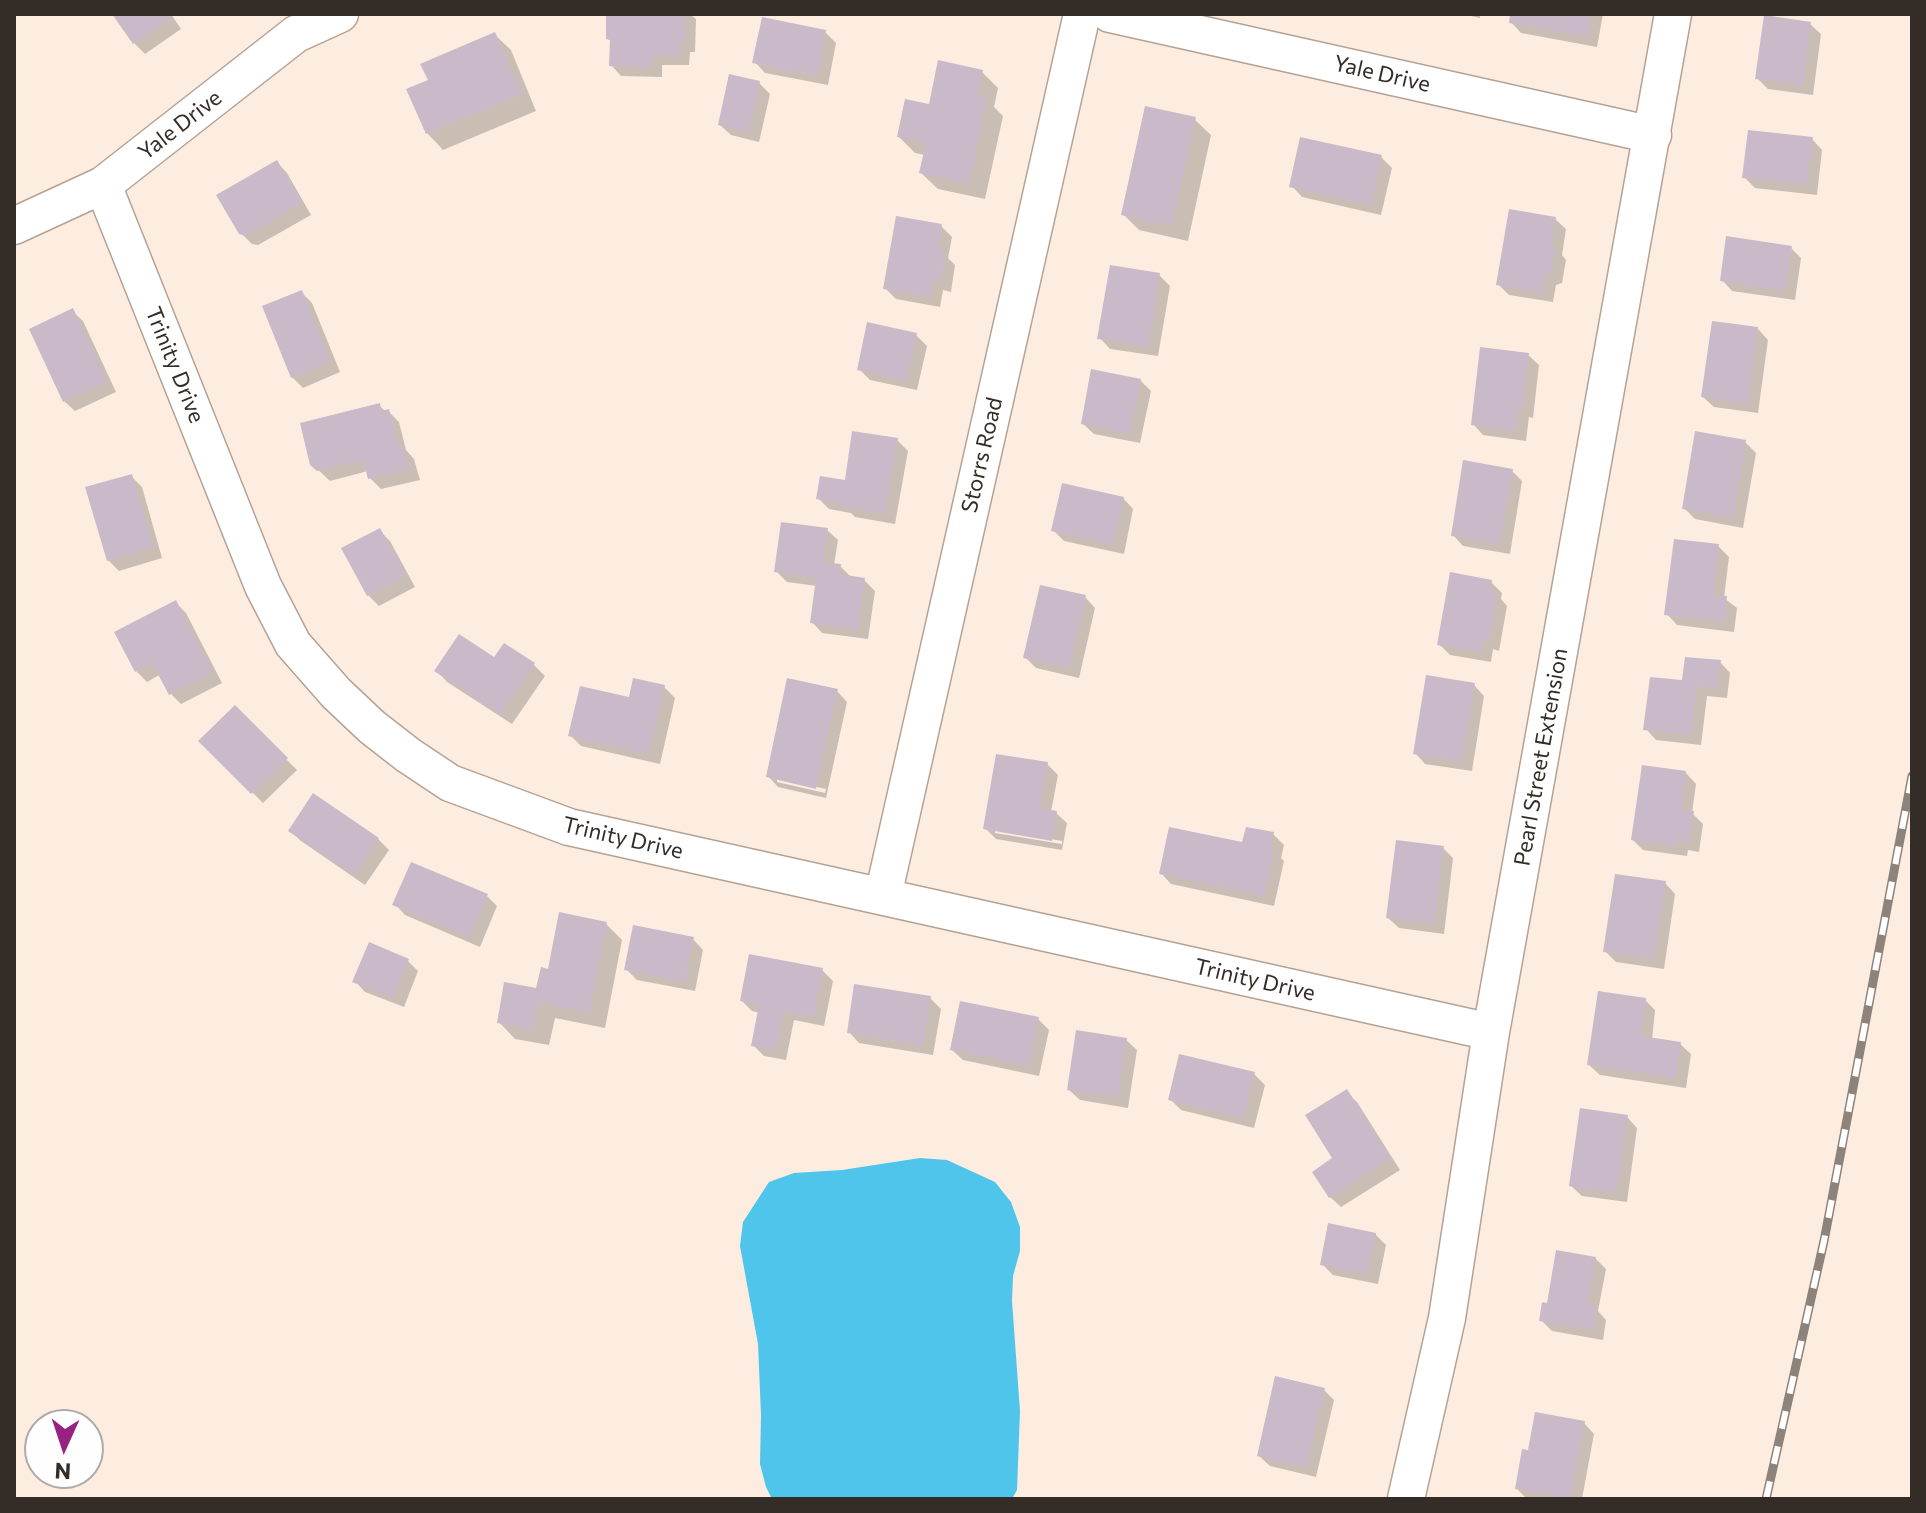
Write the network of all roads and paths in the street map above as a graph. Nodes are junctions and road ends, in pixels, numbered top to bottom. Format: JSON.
{"nodes":[{"id":1,"x":340,"y":14,"type":"edge"},
{"id":2,"x":1082,"y":14,"type":"edge"},
{"id":3,"x":1110,"y":14,"type":"edge"},
{"id":4,"x":1673,"y":14,"type":"edge"},
{"id":5,"x":289,"y":24,"type":"edge"},
{"id":6,"x":1653,"y":135,"type":"junction"},
{"id":7,"x":103,"y":185,"type":"junction"},
{"id":8,"x":14,"y":226,"type":"edge"},
{"id":9,"x":883,"y":896,"type":"junction"},
{"id":10,"x":1491,"y":1032,"type":"junction"},
{"id":11,"x":1406,"y":1499,"type":"edge"}],
"edges":[{"from":1,"to":5,"type":"street","name":"Yale Drive"},
{"from":2,"to":9,"type":"street","name":"Storrs Road"},
{"from":3,"to":6,"type":"street","name":"Yale Drive"},
{"from":4,"to":6,"type":"street","name":"Pearl Street Extension"},
{"from":5,"to":7,"type":"street","name":"Yale Drive"},
{"from":6,"to":10,"type":"street","name":"Pearl Street Extension"},
{"from":7,"to":8,"type":"street","name":"Yale Drive"},
{"from":7,"to":9,"type":"street","name":"Trinity Drive"},
{"from":9,"to":10,"type":"street","name":"Trinity Drive"},
{"from":10,"to":11,"type":"street","name":"Pearl Street Extension"}]}
